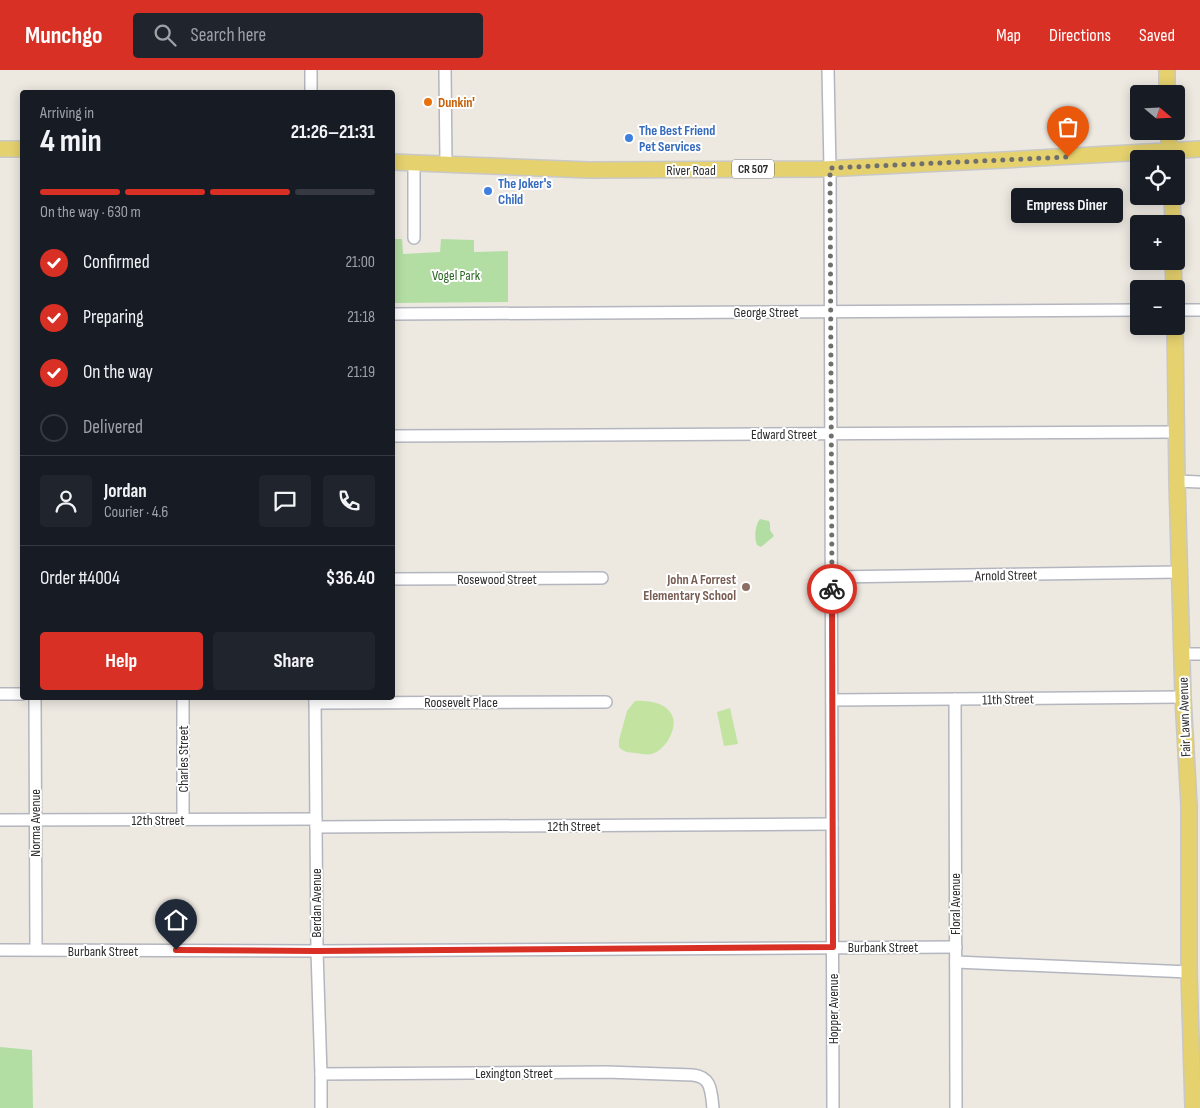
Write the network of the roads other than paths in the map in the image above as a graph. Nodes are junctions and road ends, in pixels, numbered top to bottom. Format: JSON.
{"nodes":[{"id":1,"x":311,"y":70,"type":"edge"},
{"id":2,"x":445,"y":70,"type":"edge"},
{"id":3,"x":828,"y":70,"type":"edge"},
{"id":4,"x":1167,"y":70,"type":"edge"},
{"id":5,"x":1167,"y":85,"type":"edge"},
{"id":6,"x":311,"y":90,"type":"edge"},
{"id":7,"x":20,"y":148,"type":"edge"},
{"id":8,"x":1200,"y":149,"type":"edge"},
{"id":9,"x":0,"y":150,"type":"edge"},
{"id":10,"x":1185,"y":152,"type":"edge"},
{"id":11,"x":1130,"y":157,"type":"edge"},
{"id":12,"x":395,"y":162,"type":"edge"},
{"id":13,"x":414,"y":162,"type":"junction"},
{"id":14,"x":446,"y":163,"type":"junction"},
{"id":15,"x":830,"y":168,"type":"junction"},
{"id":16,"x":414,"y":238,"type":"dead end"},
{"id":17,"x":1130,"y":310,"type":"edge"},
{"id":18,"x":1185,"y":310,"type":"edge"},
{"id":19,"x":1200,"y":310,"type":"edge"},
{"id":20,"x":831,"y":311,"type":"junction"},
{"id":21,"x":395,"y":314,"type":"edge"},
{"id":22,"x":1175,"y":335,"type":"edge"},
{"id":23,"x":1176,"y":432,"type":"junction"},
{"id":24,"x":831,"y":434,"type":"junction"},
{"id":25,"x":395,"y":436,"type":"edge"},
{"id":26,"x":1177,"y":481,"type":"junction"},
{"id":27,"x":1200,"y":482,"type":"edge"},
{"id":28,"x":1180,"y":572,"type":"junction"},
{"id":29,"x":832,"y":577,"type":"junction"},
{"id":30,"x":602,"y":578,"type":"dead end"},
{"id":31,"x":395,"y":579,"type":"edge"},
{"id":32,"x":1182,"y":654,"type":"junction"},
{"id":33,"x":1200,"y":654,"type":"edge"},
{"id":34,"x":0,"y":694,"type":"edge"},
{"id":35,"x":20,"y":694,"type":"edge"},
{"id":36,"x":1183,"y":697,"type":"junction"},
{"id":37,"x":955,"y":699,"type":"junction"},
{"id":38,"x":35,"y":700,"type":"edge"},
{"id":39,"x":183,"y":700,"type":"edge"},
{"id":40,"x":315,"y":700,"type":"edge"},
{"id":41,"x":832,"y":700,"type":"junction"},
{"id":42,"x":606,"y":702,"type":"dead end"},
{"id":43,"x":1194,"y":805,"type":"edge"},
{"id":44,"x":0,"y":820,"type":"edge"},
{"id":45,"x":35,"y":820,"type":"junction"},
{"id":46,"x":183,"y":820,"type":"junction"},
{"id":47,"x":316,"y":823,"type":"junction"},
{"id":48,"x":832,"y":824,"type":"junction"},
{"id":49,"x":833,"y":947,"type":"junction"},
{"id":50,"x":956,"y":947,"type":"junction"},
{"id":51,"x":0,"y":950,"type":"edge"},
{"id":52,"x":36,"y":950,"type":"junction"},
{"id":53,"x":316,"y":951,"type":"junction"},
{"id":54,"x":956,"y":962,"type":"junction"},
{"id":55,"x":1189,"y":972,"type":"junction"},
{"id":56,"x":321,"y":1074,"type":"junction"},
{"id":57,"x":321,"y":1108,"type":"edge"},
{"id":58,"x":712,"y":1108,"type":"edge"},
{"id":59,"x":833,"y":1108,"type":"edge"},
{"id":60,"x":956,"y":1108,"type":"edge"},
{"id":61,"x":1193,"y":1108,"type":"edge"}],
"edges":[{"from":1,"to":6,"type":"street"},
{"from":2,"to":14,"type":"street"},
{"from":3,"to":15,"type":"street","name":"Hopper Avenue"},
{"from":4,"to":5,"type":"main road"},
{"from":7,"to":9,"type":"main road"},
{"from":8,"to":10,"type":"main road","name":"River Road","number":"CR 507"},
{"from":11,"to":15,"type":"main road","name":"River Road","number":"CR 507"},
{"from":12,"to":13,"type":"main road","name":"River Road","number":"CR 507"},
{"from":13,"to":14,"type":"main road","name":"River Road","number":"CR 507"},
{"from":13,"to":16,"type":"street"},
{"from":14,"to":15,"type":"main road","name":"River Road","number":"CR 507"},
{"from":15,"to":20,"type":"street","name":"Hopper Avenue"},
{"from":17,"to":20,"type":"street","name":"George Street"},
{"from":18,"to":19,"type":"street"},
{"from":20,"to":21,"type":"street","name":"George Street"},
{"from":20,"to":24,"type":"street","name":"Hopper Avenue"},
{"from":22,"to":23,"type":"main road","name":"Fair Lawn Avenue"},
{"from":23,"to":24,"type":"street","name":"Edward Street"},
{"from":23,"to":26,"type":"main road","name":"Fair Lawn Avenue"},
{"from":24,"to":25,"type":"street","name":"Edward Street"},
{"from":24,"to":29,"type":"street","name":"Hopper Avenue"},
{"from":26,"to":27,"type":"street"},
{"from":26,"to":28,"type":"main road","name":"Fair Lawn Avenue"},
{"from":28,"to":29,"type":"street","name":"Arnold Street"},
{"from":28,"to":32,"type":"main road","name":"Fair Lawn Avenue"},
{"from":29,"to":41,"type":"street","name":"Hopper Avenue"},
{"from":30,"to":31,"type":"street","name":"Rosewood Street"},
{"from":32,"to":33,"type":"street"},
{"from":32,"to":36,"type":"main road","name":"Fair Lawn Avenue"},
{"from":34,"to":35,"type":"street"},
{"from":36,"to":37,"type":"street","name":"11th Street"},
{"from":36,"to":43,"type":"main road","name":"Fair Lawn Avenue"},
{"from":37,"to":41,"type":"street","name":"11th Street"},
{"from":37,"to":50,"type":"street","name":"Floral Avenue"},
{"from":38,"to":45,"type":"street","name":"Norma Avenue"},
{"from":39,"to":46,"type":"street","name":"Charles Street"},
{"from":40,"to":42,"type":"street","name":"Roosevelt Place"},
{"from":40,"to":47,"type":"street","name":"Berdan Avenue"},
{"from":41,"to":48,"type":"street","name":"Hopper Avenue"},
{"from":43,"to":55,"type":"main road","name":"Fair Lawn Avenue"},
{"from":44,"to":45,"type":"street","name":"12th Street"},
{"from":45,"to":46,"type":"street","name":"12th Street"},
{"from":45,"to":52,"type":"street","name":"Norma Avenue"},
{"from":46,"to":47,"type":"street","name":"12th Street"},
{"from":47,"to":48,"type":"street","name":"12th Street"},
{"from":47,"to":53,"type":"street","name":"Berdan Avenue"},
{"from":48,"to":49,"type":"street","name":"Hopper Avenue"},
{"from":49,"to":50,"type":"street","name":"Burbank Street"},
{"from":49,"to":53,"type":"street","name":"Burbank Street"},
{"from":49,"to":59,"type":"street","name":"Hopper Avenue"},
{"from":50,"to":54,"type":"street","name":"Floral Avenue"},
{"from":51,"to":52,"type":"street","name":"Burbank Street"},
{"from":52,"to":53,"type":"street","name":"Burbank Street"},
{"from":53,"to":56,"type":"street","name":"Berdan Avenue"},
{"from":54,"to":55,"type":"street"},
{"from":54,"to":60,"type":"street","name":"Floral Avenue"},
{"from":55,"to":61,"type":"main road","name":"Fair Lawn Avenue"},
{"from":56,"to":57,"type":"street","name":"Berdan Avenue"},
{"from":56,"to":58,"type":"street","name":"Lexington Street"}]}
